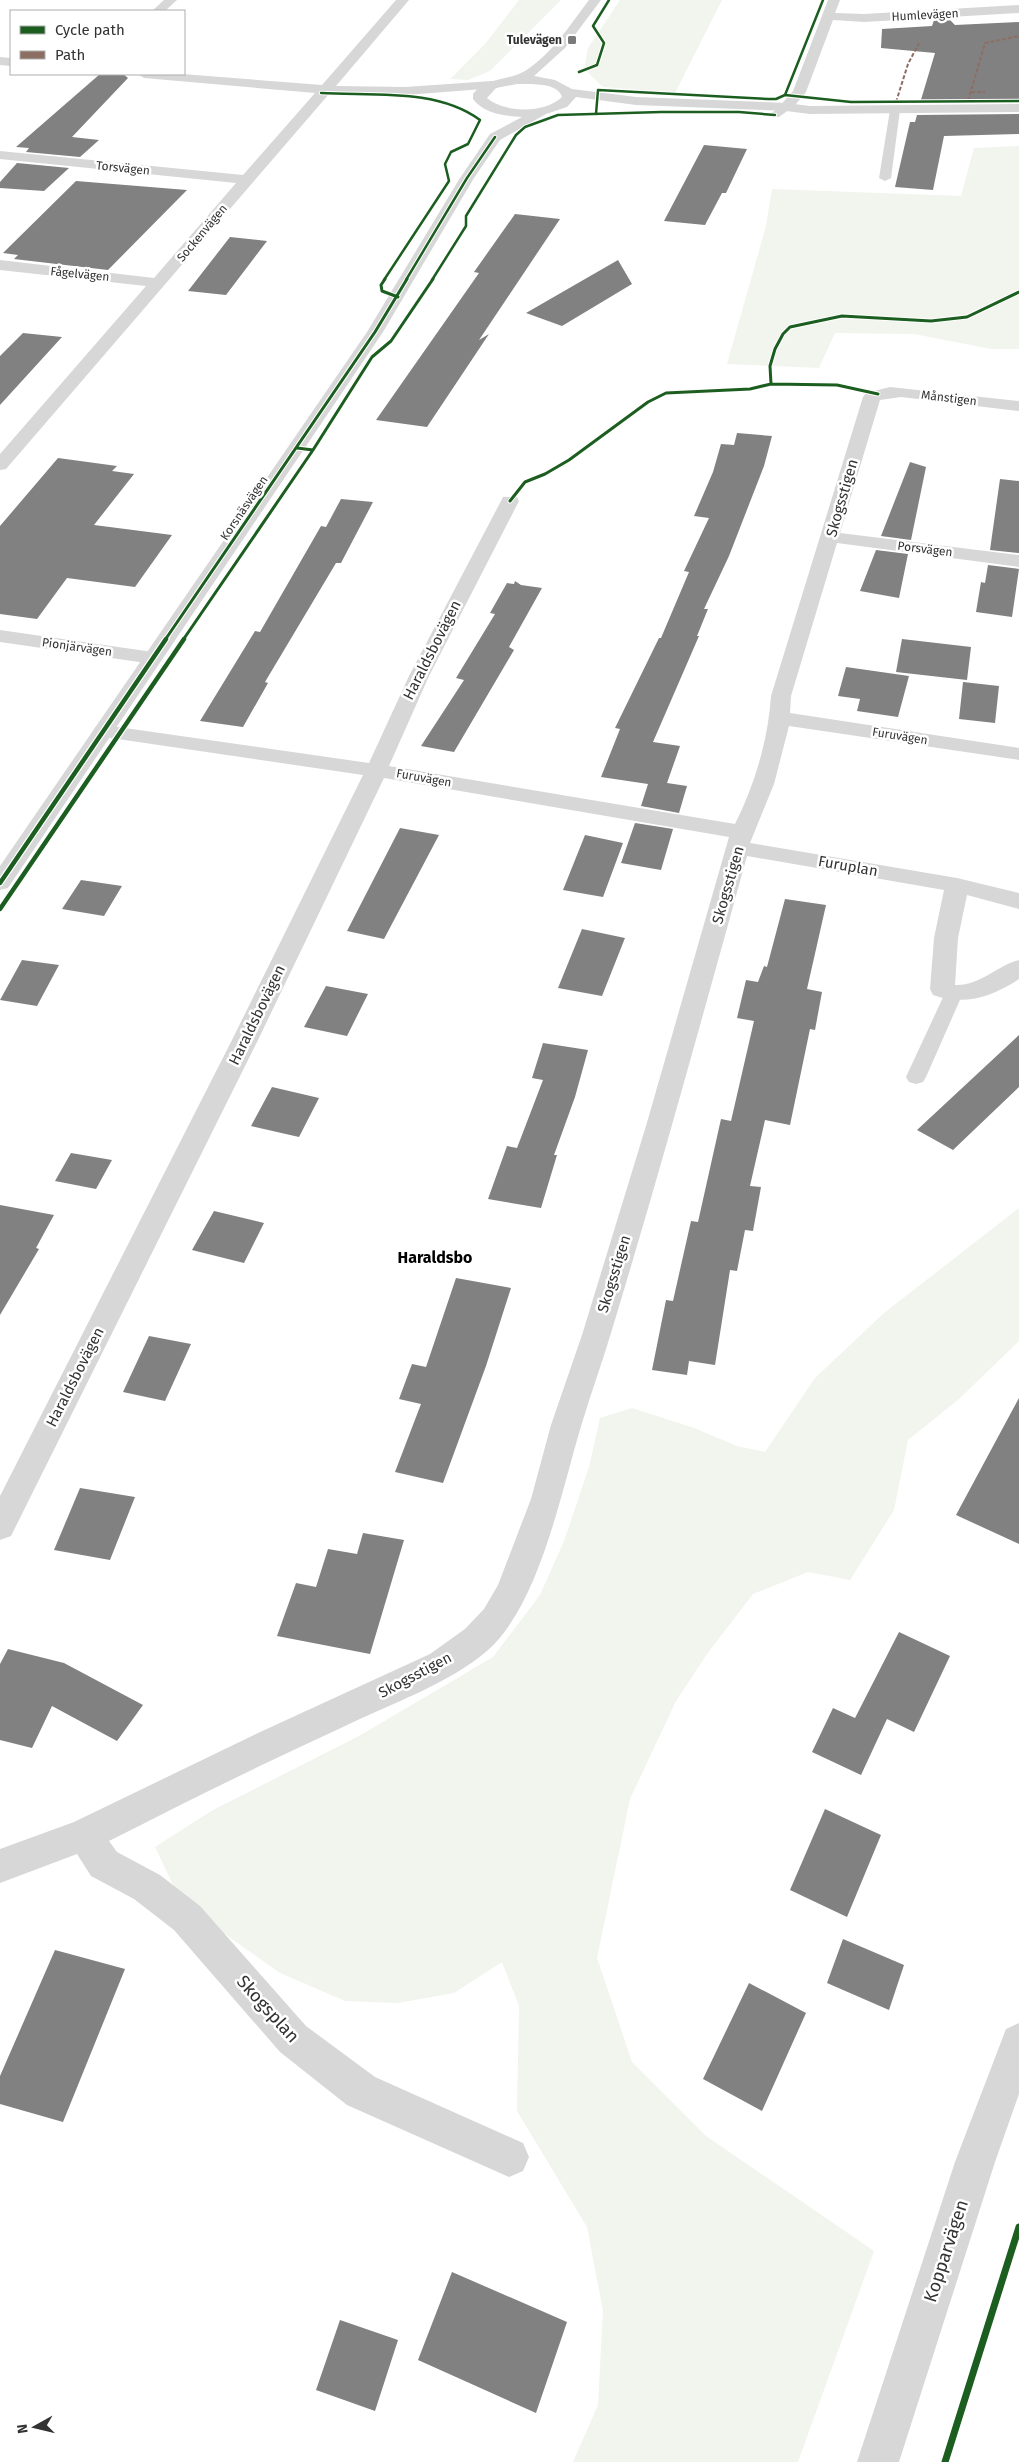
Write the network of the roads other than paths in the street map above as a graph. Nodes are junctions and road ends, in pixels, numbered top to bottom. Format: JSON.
{"nodes":[{"id":1,"x":171,"y":0,"type":"edge"},
{"id":2,"x":403,"y":0,"type":"edge"},
{"id":3,"x":834,"y":0,"type":"edge"},
{"id":4,"x":592,"y":4,"type":"edge"},
{"id":5,"x":1019,"y":9,"type":"edge"},
{"id":6,"x":159,"y":10,"type":"edge"},
{"id":7,"x":830,"y":16,"type":"junction"},
{"id":8,"x":156,"y":75,"type":"edge"},
{"id":9,"x":517,"y":80,"type":"junction"},
{"id":10,"x":561,"y":80,"type":"junction"},
{"id":11,"x":492,"y":85,"type":"junction"},
{"id":12,"x":325,"y":89,"type":"junction"},
{"id":13,"x":405,"y":92,"type":"junction"},
{"id":14,"x":636,"y":101,"type":"junction"},
{"id":15,"x":1019,"y":103,"type":"edge"},
{"id":16,"x":485,"y":104,"type":"junction"},
{"id":17,"x":786,"y":106,"type":"junction"},
{"id":18,"x":558,"y":108,"type":"junction"},
{"id":19,"x":1019,"y":108,"type":"edge"},
{"id":20,"x":895,"y":110,"type":"junction"},
{"id":21,"x":541,"y":112,"type":"junction"},
{"id":22,"x":775,"y":115,"type":"dead end"},
{"id":23,"x":496,"y":137,"type":"junction"},
{"id":24,"x":0,"y":155,"type":"edge"},
{"id":25,"x":885,"y":178,"type":"dead end"},
{"id":26,"x":247,"y":180,"type":"junction"},
{"id":27,"x":0,"y":265,"type":"edge"},
{"id":28,"x":159,"y":283,"type":"junction"},
{"id":29,"x":878,"y":394,"type":"joint"},
{"id":30,"x":1019,"y":406,"type":"edge"},
{"id":31,"x":0,"y":465,"type":"edge"},
{"id":32,"x":510,"y":501,"type":"dead end"},
{"id":33,"x":831,"y":537,"type":"junction"},
{"id":34,"x":1019,"y":562,"type":"edge"},
{"id":35,"x":0,"y":636,"type":"edge"},
{"id":36,"x":153,"y":658,"type":"junction"},
{"id":37,"x":781,"y":718,"type":"junction"},
{"id":38,"x":104,"y":731,"type":"junction"},
{"id":39,"x":1019,"y":754,"type":"edge"},
{"id":40,"x":376,"y":770,"type":"junction"},
{"id":41,"x":740,"y":840,"type":"junction"},
{"id":42,"x":0,"y":883,"type":"edge"},
{"id":43,"x":957,"y":885,"type":"junction"},
{"id":44,"x":1019,"y":902,"type":"edge"},
{"id":45,"x":1019,"y":968,"type":"edge"},
{"id":46,"x":954,"y":993,"type":"junction"},
{"id":47,"x":916,"y":1077,"type":"dead end"},
{"id":48,"x":0,"y":1527,"type":"edge"},
{"id":49,"x":84,"y":1835,"type":"junction"},
{"id":50,"x":0,"y":1866,"type":"edge"},
{"id":51,"x":1019,"y":2042,"type":"edge"},
{"id":52,"x":509,"y":2157,"type":"dead end"},
{"id":53,"x":878,"y":2462,"type":"edge"}],
"edges":[{"from":1,"to":6,"type":"street"},
{"from":2,"to":12,"type":"street","name":"Sockenvägen"},
{"from":3,"to":7,"type":"street"},
{"from":4,"to":9,"type":"street"},
{"from":4,"to":10,"type":"street"},
{"from":5,"to":7,"type":"street","name":"Humlevägen"},
{"from":7,"to":17,"type":"street"},
{"from":8,"to":12,"type":"street"},
{"from":9,"to":10,"type":"street"},
{"from":9,"to":11,"type":"street"},
{"from":10,"to":14,"type":"street"},
{"from":10,"to":18,"type":"street"},
{"from":11,"to":13,"type":"street"},
{"from":11,"to":16,"type":"street"},
{"from":12,"to":13,"type":"street"},
{"from":12,"to":26,"type":"street","name":"Sockenvägen"},
{"from":13,"to":16,"type":"street"},
{"from":14,"to":17,"type":"street"},
{"from":14,"to":18,"type":"street"},
{"from":15,"to":17,"type":"street"},
{"from":16,"to":21,"type":"street"},
{"from":16,"to":23,"type":"street"},
{"from":17,"to":20,"type":"street"},
{"from":17,"to":22,"type":"lane"},
{"from":18,"to":21,"type":"street"},
{"from":19,"to":20,"type":"street"},
{"from":20,"to":25,"type":"lane"},
{"from":21,"to":23,"type":"street","name":"Korsnäsvägen"},
{"from":23,"to":36,"type":"street","name":"Korsnäsvägen"},
{"from":24,"to":26,"type":"street","name":"Torsvägen"},
{"from":26,"to":28,"type":"street","name":"Sockenvägen"},
{"from":27,"to":28,"type":"street","name":"Fågelvägen"},
{"from":28,"to":31,"type":"street","name":"Sockenvägen"},
{"from":29,"to":30,"type":"street","name":"Månstigen"},
{"from":29,"to":33,"type":"street","name":"Skogsstigen"},
{"from":32,"to":40,"type":"street","name":"Haraldsbovägen"},
{"from":33,"to":34,"type":"street","name":"Porsvägen"},
{"from":33,"to":37,"type":"street","name":"Skogsstigen"},
{"from":35,"to":36,"type":"street","name":"Pionjärvägen"},
{"from":36,"to":38,"type":"street","name":"Korsnäsvägen"},
{"from":37,"to":39,"type":"street","name":"Furuvägen"},
{"from":37,"to":41,"type":"street","name":"Skogsstigen"},
{"from":38,"to":40,"type":"street","name":"Furuvägen"},
{"from":38,"to":42,"type":"street","name":"Korsnäsvägen"},
{"from":40,"to":41,"type":"street","name":"Furuvägen"},
{"from":40,"to":48,"type":"street","name":"Haraldsbovägen"},
{"from":41,"to":43,"type":"street","name":"Furuplan"},
{"from":41,"to":49,"type":"street","name":"Skogsstigen"},
{"from":43,"to":44,"type":"street","name":"Furuplan"},
{"from":43,"to":46,"type":"street"},
{"from":45,"to":46,"type":"street"},
{"from":46,"to":47,"type":"lane"},
{"from":49,"to":50,"type":"street","name":"Skogsstigen"},
{"from":49,"to":52,"type":"street","name":"Skogsplan"},
{"from":51,"to":53,"type":"street","name":"Kopparvägen"}]}
